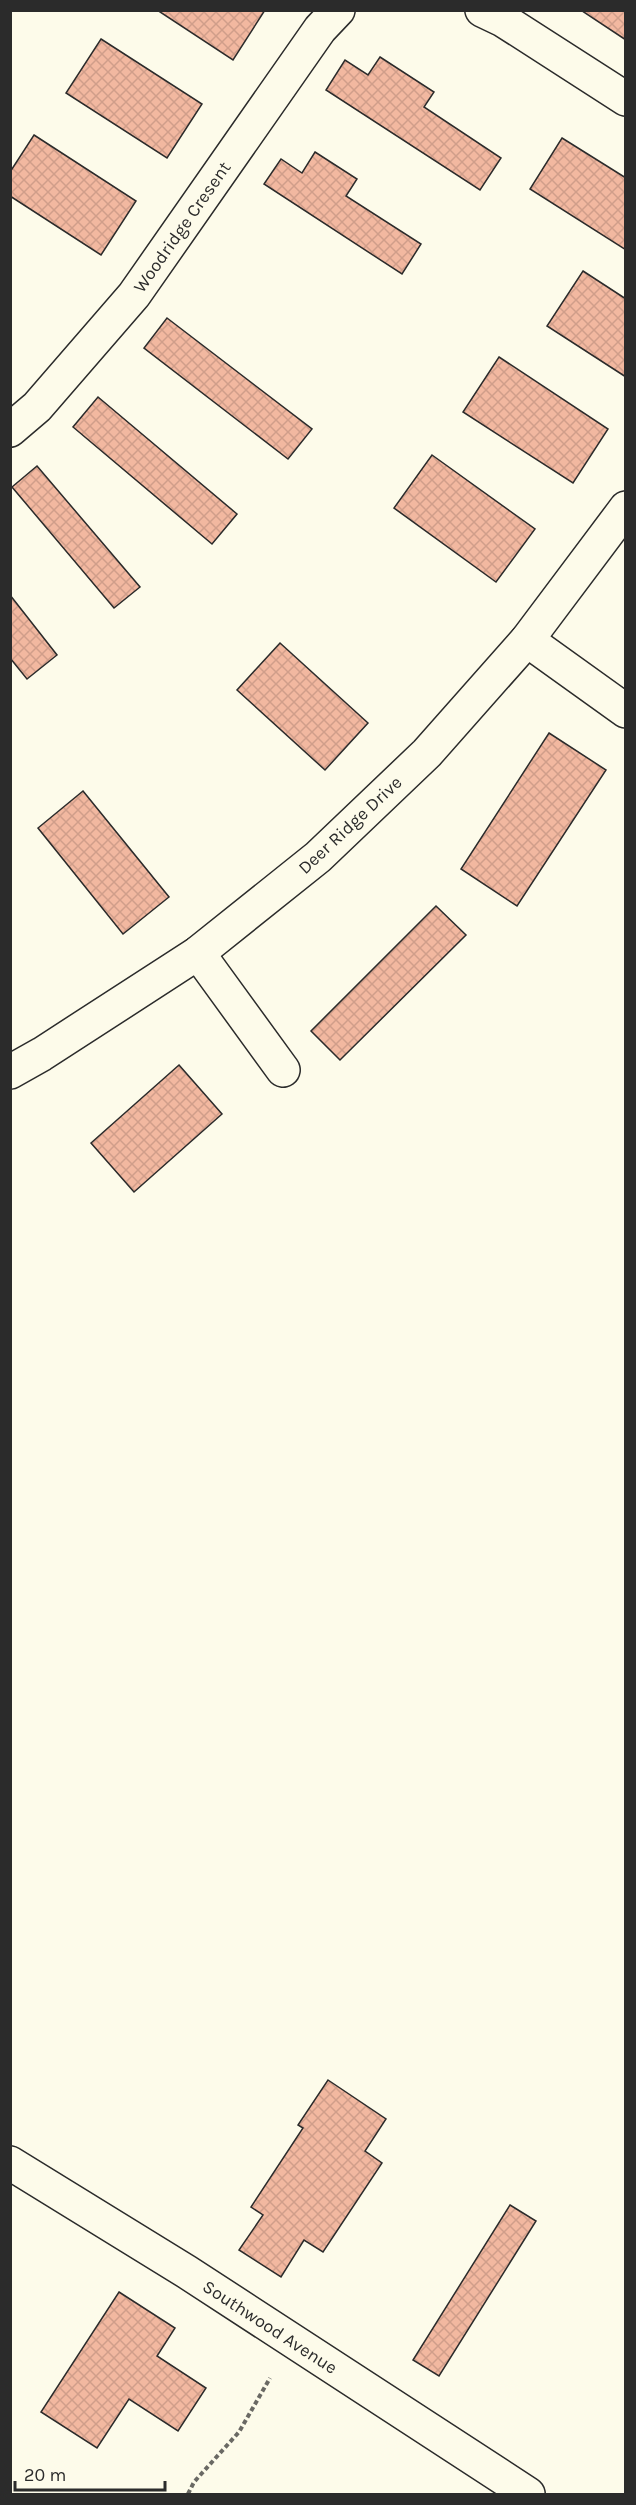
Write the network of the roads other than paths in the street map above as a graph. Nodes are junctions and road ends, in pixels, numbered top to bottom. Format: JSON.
{"nodes":[{"id":1,"x":338,"y":10,"type":"edge"},
{"id":2,"x":483,"y":10,"type":"edge"},
{"id":3,"x":626,"y":99,"type":"edge"},
{"id":4,"x":10,"y":430,"type":"edge"},
{"id":5,"x":626,"y":508,"type":"edge"},
{"id":6,"x":527,"y":640,"type":"junction"},
{"id":7,"x":626,"y":711,"type":"edge"},
{"id":8,"x":198,"y":953,"type":"junction"},
{"id":9,"x":283,"y":1070,"type":"dead end"},
{"id":10,"x":10,"y":1071,"type":"edge"},
{"id":11,"x":10,"y":2163,"type":"edge"},
{"id":12,"x":528,"y":2494,"type":"edge"}],
"edges":[{"from":1,"to":4,"type":"street","name":"Woodridge Cresent"},
{"from":2,"to":3,"type":"street"},
{"from":5,"to":6,"type":"street","name":"Deer Ridge Drive"},
{"from":6,"to":7,"type":"street"},
{"from":6,"to":8,"type":"street","name":"Deer Ridge Drive"},
{"from":8,"to":9,"type":"street"},
{"from":8,"to":10,"type":"street","name":"Deer Ridge Drive"},
{"from":11,"to":12,"type":"street","name":"Southwood Avenue"}]}
